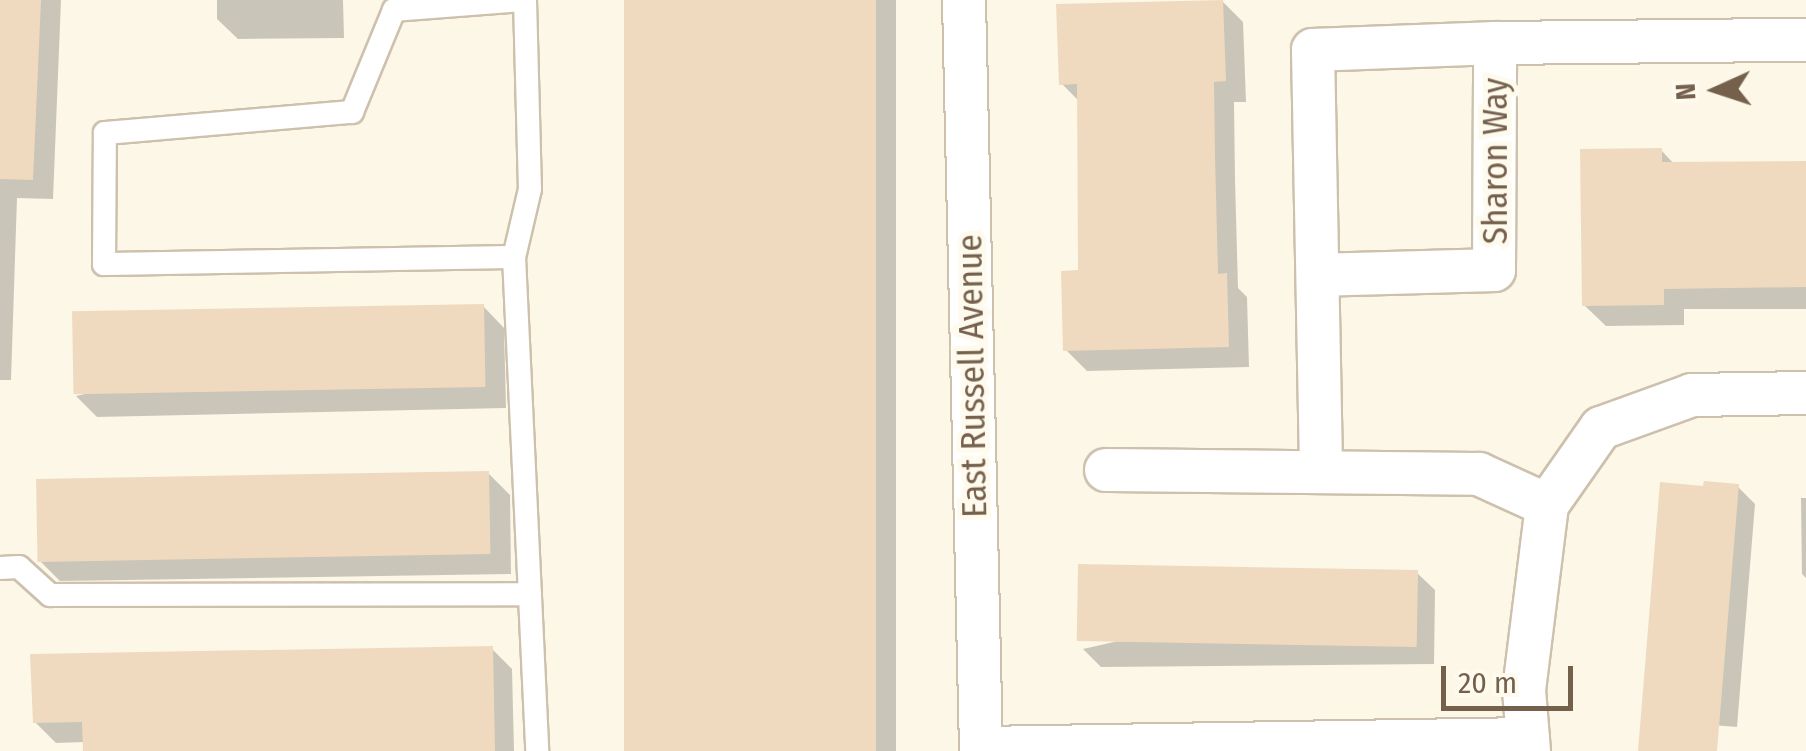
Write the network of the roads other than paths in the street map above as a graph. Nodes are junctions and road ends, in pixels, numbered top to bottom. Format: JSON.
{"nodes":[{"id":1,"x":964,"y":0,"type":"edge"},
{"id":2,"x":1806,"y":40,"type":"edge"},
{"id":3,"x":1495,"y":43,"type":"junction"},
{"id":4,"x":514,"y":257,"type":"junction"},
{"id":5,"x":1318,"y":275,"type":"junction"},
{"id":6,"x":1806,"y":393,"type":"edge"},
{"id":7,"x":1106,"y":470,"type":"dead end"},
{"id":8,"x":1321,"y":472,"type":"junction"},
{"id":9,"x":1547,"y":505,"type":"junction"},
{"id":10,"x":0,"y":568,"type":"edge"},
{"id":11,"x":530,"y":594,"type":"junction"},
{"id":12,"x":1528,"y":745,"type":"edge"},
{"id":13,"x":981,"y":750,"type":"edge"},
{"id":14,"x":537,"y":751,"type":"edge"}],
"edges":[{"from":1,"to":13,"type":"street","name":"East Russell Avenue"},
{"from":2,"to":3,"type":"street"},
{"from":3,"to":5,"type":"street","name":"Sharon Way"},
{"from":3,"to":5,"type":"street","name":"Sharon Way"},
{"from":4,"to":4,"type":"lane"},
{"from":4,"to":11,"type":"lane"},
{"from":5,"to":8,"type":"street","name":"Sharon Way"},
{"from":6,"to":9,"type":"street"},
{"from":7,"to":8,"type":"street"},
{"from":8,"to":9,"type":"street"},
{"from":9,"to":12,"type":"street"},
{"from":10,"to":11,"type":"lane"},
{"from":11,"to":14,"type":"lane"},
{"from":12,"to":13,"type":"street"}]}
